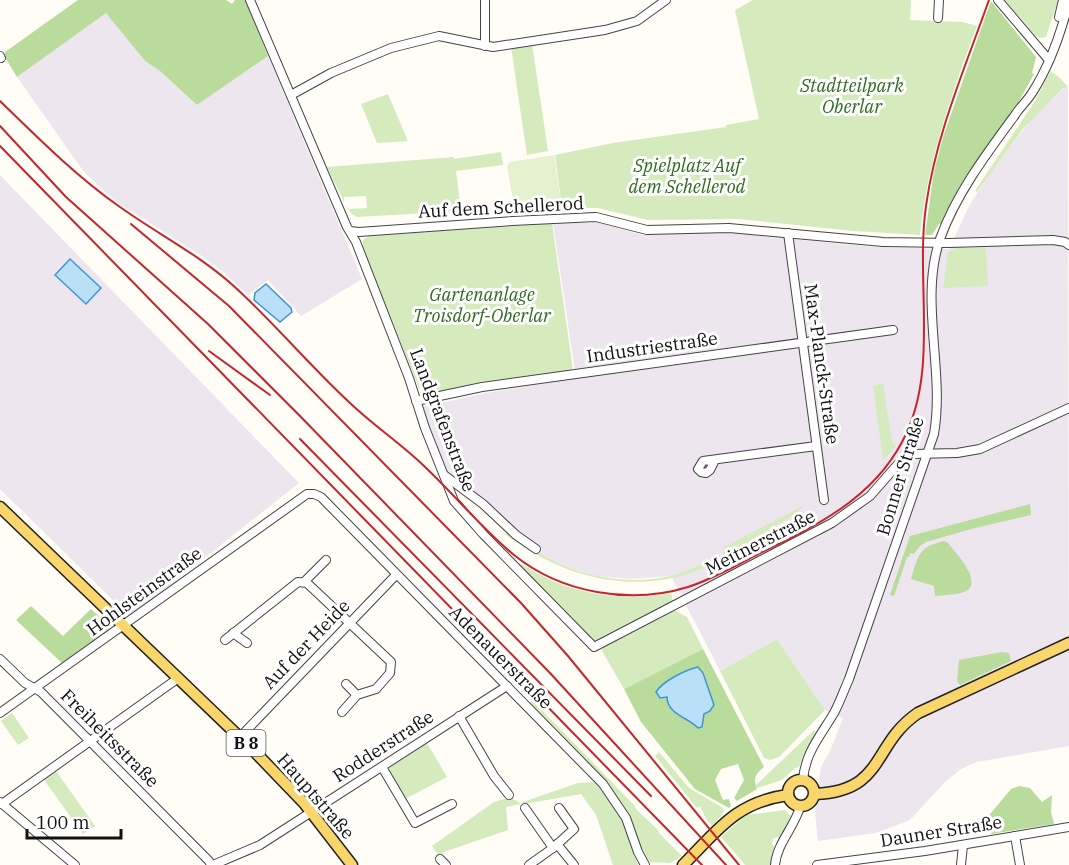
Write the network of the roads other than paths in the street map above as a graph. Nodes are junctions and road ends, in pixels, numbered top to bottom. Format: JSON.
{"nodes":[{"id":1,"x":250,"y":0,"type":"edge"},
{"id":2,"x":485,"y":0,"type":"edge"},
{"id":3,"x":939,"y":0,"type":"edge"},
{"id":4,"x":998,"y":0,"type":"edge"},
{"id":5,"x":1063,"y":0,"type":"edge"},
{"id":6,"x":1069,"y":1,"type":"edge"},
{"id":7,"x":660,"y":2,"type":"edge"},
{"id":8,"x":938,"y":18,"type":"dead end"},
{"id":9,"x":485,"y":46,"type":"junction"},
{"id":10,"x":1047,"y":58,"type":"junction"},
{"id":11,"x":291,"y":95,"type":"junction"},
{"id":12,"x":350,"y":231,"type":"junction"},
{"id":13,"x":788,"y":234,"type":"junction"},
{"id":14,"x":939,"y":243,"type":"junction"},
{"id":15,"x":1069,"y":245,"type":"edge"},
{"id":16,"x":893,"y":330,"type":"dead end"},
{"id":17,"x":802,"y":342,"type":"junction"},
{"id":18,"x":416,"y":401,"type":"junction"},
{"id":19,"x":1069,"y":408,"type":"edge"},
{"id":20,"x":816,"y":446,"type":"junction"},
{"id":21,"x":928,"y":454,"type":"junction"},
{"id":22,"x":715,"y":460,"type":"dead end"},
{"id":23,"x":444,"y":475,"type":"junction"},
{"id":24,"x":307,"y":494,"type":"joint"},
{"id":25,"x":824,"y":500,"type":"dead end"},
{"id":26,"x":0,"y":507,"type":"edge"},
{"id":27,"x":536,"y":549,"type":"dead end"},
{"id":28,"x":326,"y":560,"type":"dead end"},
{"id":29,"x":396,"y":575,"type":"junction"},
{"id":30,"x":304,"y":582,"type":"junction"},
{"id":31,"x":350,"y":623,"type":"junction"},
{"id":32,"x":124,"y":626,"type":"junction"},
{"id":33,"x":233,"y":633,"type":"junction"},
{"id":34,"x":225,"y":640,"type":"dead end"},
{"id":35,"x":247,"y":643,"type":"dead end"},
{"id":36,"x":1069,"y":643,"type":"edge"},
{"id":37,"x":594,"y":647,"type":"joint"},
{"id":38,"x":0,"y":658,"type":"edge"},
{"id":39,"x":177,"y":679,"type":"junction"},
{"id":40,"x":346,"y":684,"type":"dead end"},
{"id":41,"x":507,"y":686,"type":"junction"},
{"id":42,"x":34,"y":688,"type":"junction"},
{"id":43,"x":357,"y":695,"type":"junction"},
{"id":44,"x":342,"y":712,"type":"dead end"},
{"id":45,"x":0,"y":714,"type":"edge"},
{"id":46,"x":459,"y":716,"type":"junction"},
{"id":47,"x":240,"y":737,"type":"junction"},
{"id":48,"x":90,"y":742,"type":"junction"},
{"id":49,"x":382,"y":767,"type":"junction"},
{"id":50,"x":802,"y":780,"type":"junction"},
{"id":51,"x":815,"y":794,"type":"junction"},
{"id":52,"x":509,"y":795,"type":"dead end"},
{"id":53,"x":788,"y":795,"type":"junction"},
{"id":54,"x":1,"y":803,"type":"edge"},
{"id":55,"x":452,"y":804,"type":"dead end"},
{"id":56,"x":800,"y":807,"type":"junction"},
{"id":57,"x":525,"y":808,"type":"dead end"},
{"id":58,"x":559,"y":808,"type":"dead end"},
{"id":59,"x":312,"y":812,"type":"junction"},
{"id":60,"x":1069,"y":827,"type":"edge"},
{"id":61,"x":1015,"y":836,"type":"junction"},
{"id":62,"x":963,"y":845,"type":"junction"},
{"id":63,"x":555,"y":846,"type":"junction"},
{"id":64,"x":75,"y":865,"type":"edge"},
{"id":65,"x":212,"y":865,"type":"edge"},
{"id":66,"x":352,"y":865,"type":"edge"},
{"id":67,"x":529,"y":865,"type":"edge"},
{"id":68,"x":574,"y":865,"type":"edge"},
{"id":69,"x":645,"y":865,"type":"edge"},
{"id":70,"x":683,"y":865,"type":"edge"},
{"id":71,"x":775,"y":865,"type":"edge"},
{"id":72,"x":817,"y":865,"type":"edge"},
{"id":73,"x":961,"y":865,"type":"edge"},
{"id":74,"x":1020,"y":865,"type":"edge"}],
"edges":[{"from":1,"to":11,"type":"street","name":"Landgrafenstraße"},
{"from":2,"to":9,"type":"street"},
{"from":3,"to":8,"type":"street"},
{"from":4,"to":10,"type":"street"},
{"from":5,"to":10,"type":"street","name":"Bonner Straße"},
{"from":6,"to":10,"type":"street","name":"Bonner Straße"},
{"from":7,"to":9,"type":"street"},
{"from":9,"to":11,"type":"street"},
{"from":10,"to":14,"type":"street","name":"Bonner Straße"},
{"from":11,"to":12,"type":"street","name":"Landgrafenstraße"},
{"from":12,"to":13,"type":"street","name":"Auf dem Schellerod"},
{"from":12,"to":18,"type":"street","name":"Landgrafenstraße"},
{"from":13,"to":14,"type":"street","name":"Auf dem Schellerod"},
{"from":13,"to":17,"type":"street","name":"Max-Planck-Straße"},
{"from":14,"to":15,"type":"street","name":"Auf dem Schellerod"},
{"from":14,"to":21,"type":"street","name":"Bonner Straße"},
{"from":16,"to":17,"type":"street","name":"Industriestraße"},
{"from":17,"to":18,"type":"street","name":"Industriestraße"},
{"from":17,"to":20,"type":"street","name":"Max-Planck-Straße"},
{"from":18,"to":23,"type":"street","name":"Landgrafenstraße"},
{"from":19,"to":21,"type":"street","name":"Meitnerstraße"},
{"from":20,"to":22,"type":"street"},
{"from":20,"to":25,"type":"street","name":"Max-Planck-Straße"},
{"from":21,"to":37,"type":"street","name":"Meitnerstraße"},
{"from":21,"to":50,"type":"street","name":"Bonner Straße"},
{"from":23,"to":27,"type":"street"},
{"from":23,"to":37,"type":"street","name":"Landgrafenstraße"},
{"from":24,"to":29,"type":"street","name":"Adenauerstraße"},
{"from":24,"to":32,"type":"street","name":"Hohlsteinstraße"},
{"from":26,"to":32,"type":"main road","number":"B 8"},
{"from":28,"to":30,"type":"street"},
{"from":29,"to":31,"type":"street","name":"Auf der Heide"},
{"from":29,"to":41,"type":"street","name":"Adenauerstraße"},
{"from":30,"to":31,"type":"street"},
{"from":30,"to":33,"type":"street"},
{"from":31,"to":43,"type":"street"},
{"from":31,"to":47,"type":"street","name":"Auf der Heide"},
{"from":32,"to":39,"type":"main road","name":"Hauptstraße","number":"B 8"},
{"from":32,"to":42,"type":"street","name":"Hohlsteinstraße"},
{"from":33,"to":34,"type":"street"},
{"from":33,"to":35,"type":"street"},
{"from":36,"to":51,"type":"main road"},
{"from":38,"to":42,"type":"street","name":"Freiheitsstraße"},
{"from":39,"to":47,"type":"main road","name":"Hauptstraße","number":"B 8"},
{"from":39,"to":48,"type":"street"},
{"from":40,"to":43,"type":"street"},
{"from":41,"to":46,"type":"street","name":"Rodderstraße"},
{"from":41,"to":69,"type":"street","name":"Adenauerstraße"},
{"from":42,"to":45,"type":"street","name":"Hohlsteinstraße"},
{"from":42,"to":48,"type":"street","name":"Freiheitsstraße"},
{"from":43,"to":44,"type":"street"},
{"from":46,"to":49,"type":"street","name":"Rodderstraße"},
{"from":46,"to":52,"type":"street"},
{"from":47,"to":59,"type":"main road","name":"Hauptstraße","number":"B 8"},
{"from":48,"to":54,"type":"street"},
{"from":48,"to":65,"type":"street","name":"Freiheitsstraße"},
{"from":49,"to":55,"type":"street"},
{"from":49,"to":59,"type":"street","name":"Rodderstraße"},
{"from":50,"to":51,"type":"main road"},
{"from":50,"to":53,"type":"main road"},
{"from":51,"to":56,"type":"main road"},
{"from":53,"to":56,"type":"main road"},
{"from":53,"to":70,"type":"main road"},
{"from":54,"to":64,"type":"street"},
{"from":56,"to":71,"type":"street"},
{"from":57,"to":63,"type":"street"},
{"from":58,"to":63,"type":"street"},
{"from":59,"to":65,"type":"street","name":"Rodderstraße"},
{"from":59,"to":66,"type":"main road","name":"Hauptstraße","number":"B 8"},
{"from":60,"to":61,"type":"street","name":"Dauner Straße"},
{"from":61,"to":62,"type":"street","name":"Dauner Straße"},
{"from":61,"to":74,"type":"street"},
{"from":62,"to":72,"type":"street","name":"Dauner Straße"},
{"from":62,"to":73,"type":"street"},
{"from":63,"to":67,"type":"street"},
{"from":63,"to":68,"type":"street"}]}
